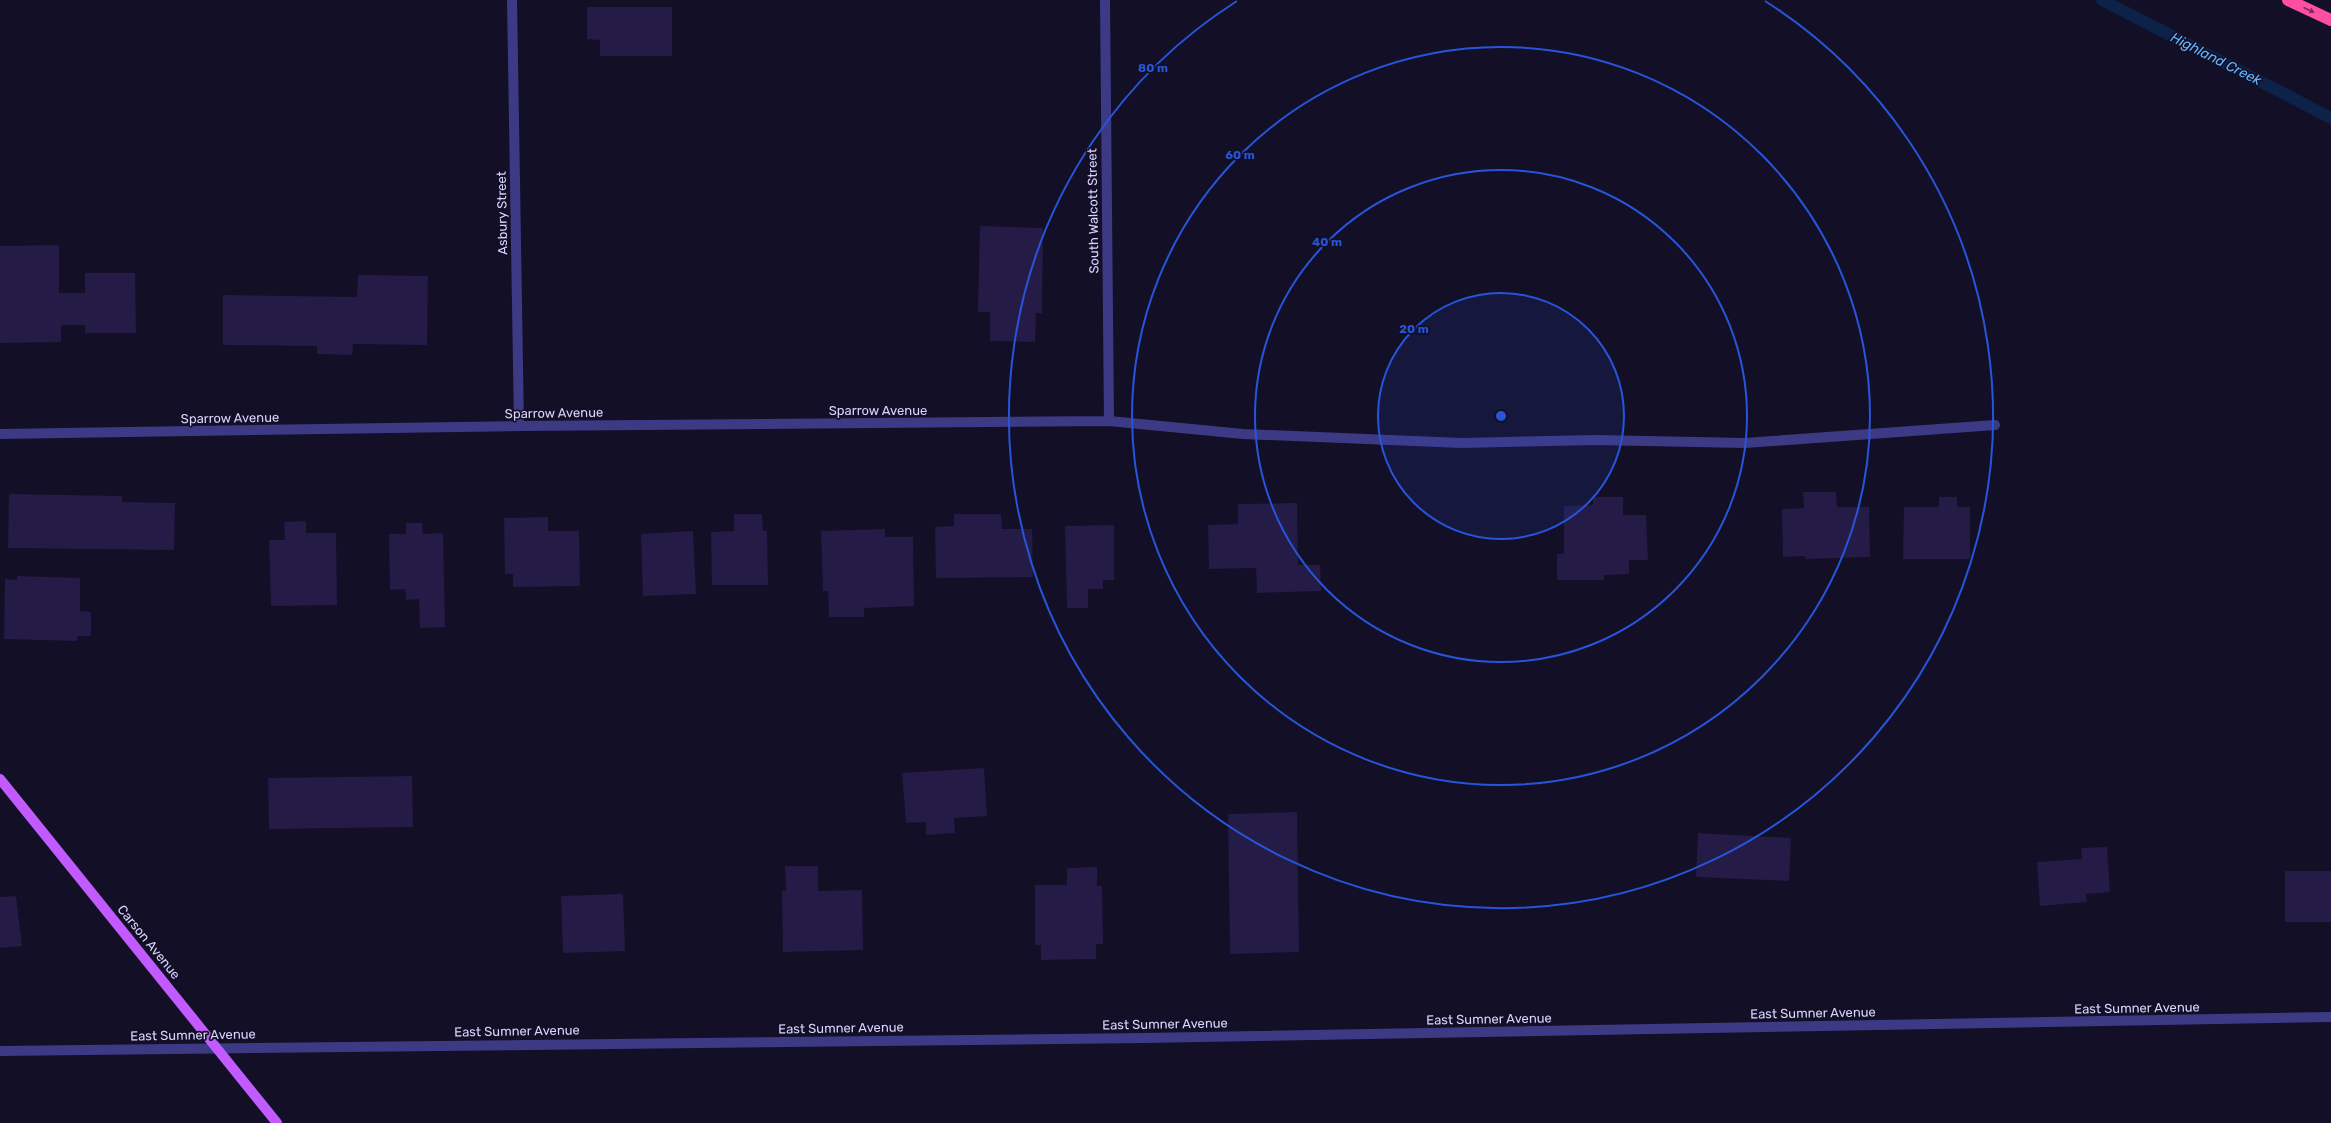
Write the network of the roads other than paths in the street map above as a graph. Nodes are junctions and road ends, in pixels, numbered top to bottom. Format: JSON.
{"nodes":[{"id":1,"x":512,"y":0,"type":"edge"},
{"id":2,"x":1105,"y":0,"type":"edge"},
{"id":3,"x":2288,"y":0,"type":"edge"},
{"id":4,"x":2331,"y":20,"type":"edge"},
{"id":5,"x":1108,"y":422,"type":"junction"},
{"id":6,"x":1995,"y":425,"type":"dead end"},
{"id":7,"x":519,"y":426,"type":"junction"},
{"id":8,"x":0,"y":434,"type":"edge"},
{"id":9,"x":0,"y":778,"type":"edge"},
{"id":10,"x":2331,"y":1017,"type":"edge"},
{"id":11,"x":216,"y":1047,"type":"junction"},
{"id":12,"x":0,"y":1051,"type":"edge"},
{"id":13,"x":277,"y":1123,"type":"edge"}],
"edges":[{"from":1,"to":7,"type":"street","name":"Asbury Street"},
{"from":2,"to":5,"type":"street","name":"South Walcott Street"},
{"from":3,"to":4,"type":"highway","one_way":true},
{"from":5,"to":6,"type":"street","name":"Sparrow Avenue"},
{"from":5,"to":7,"type":"street","name":"Sparrow Avenue"},
{"from":7,"to":8,"type":"street","name":"Sparrow Avenue"},
{"from":9,"to":11,"type":"main road","name":"Carson Avenue"},
{"from":10,"to":11,"type":"street","name":"East Sumner Avenue"},
{"from":11,"to":12,"type":"street","name":"East Sumner Avenue"},
{"from":11,"to":13,"type":"main road","name":"Carson Avenue"}]}
